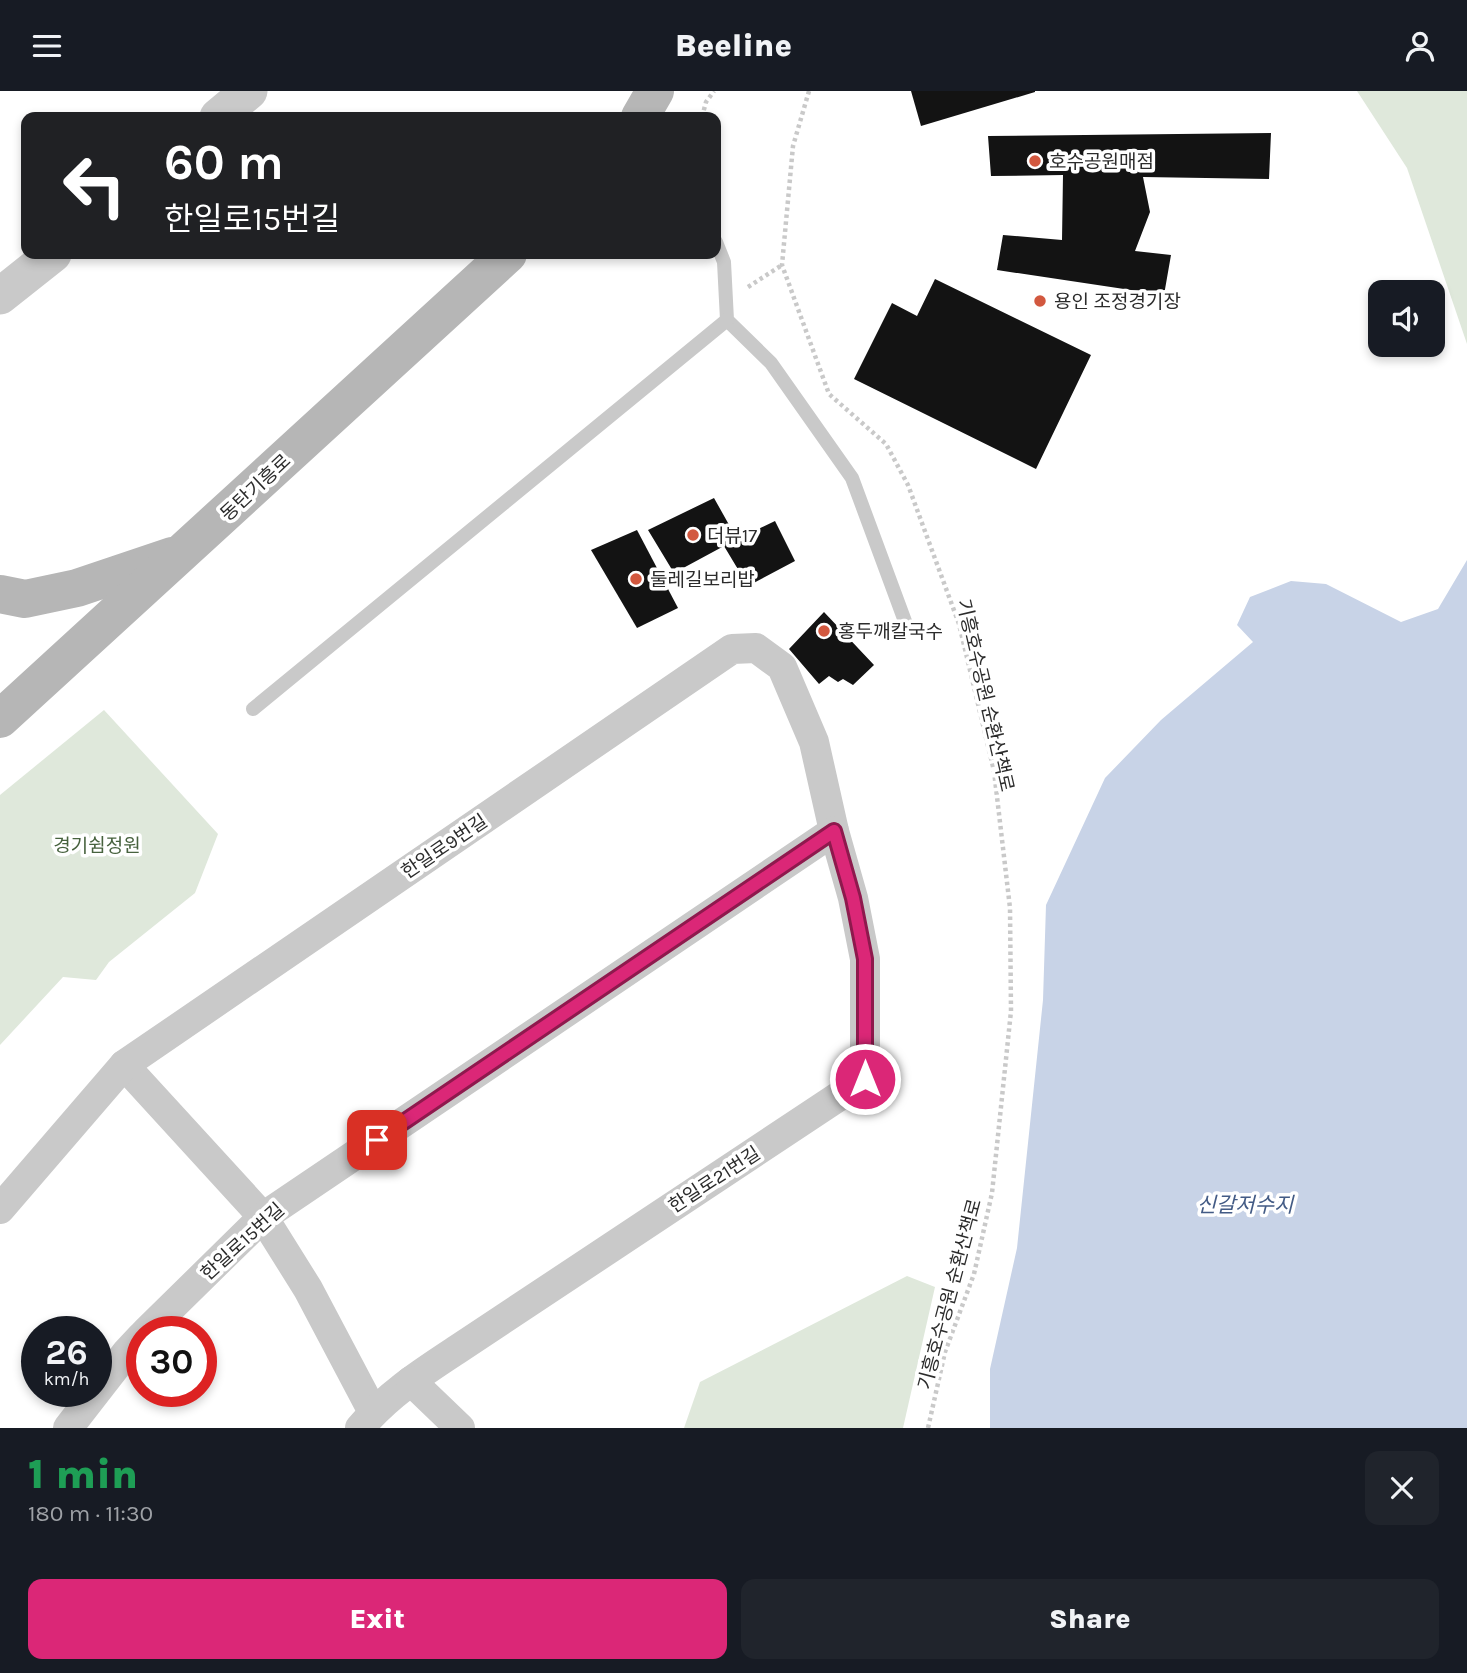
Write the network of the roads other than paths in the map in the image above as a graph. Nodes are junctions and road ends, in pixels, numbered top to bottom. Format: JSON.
{"nodes":[{"id":1,"x":250,"y":91,"type":"edge"},
{"id":2,"x":655,"y":91,"type":"edge"},
{"id":3,"x":224,"y":112,"type":"edge"},
{"id":4,"x":643,"y":112,"type":"edge"},
{"id":5,"x":721,"y":254,"type":"edge"},
{"id":6,"x":47,"y":259,"type":"edge"},
{"id":7,"x":503,"y":259,"type":"edge"},
{"id":8,"x":0,"y":296,"type":"edge"},
{"id":9,"x":727,"y":320,"type":"junction"},
{"id":10,"x":184,"y":552,"type":"junction"},
{"id":11,"x":0,"y":594,"type":"edge"},
{"id":12,"x":906,"y":624,"type":"dead end"},
{"id":13,"x":7,"y":698,"type":"edge"},
{"id":14,"x":253,"y":709,"type":"dead end"},
{"id":15,"x":834,"y":831,"type":"junction"},
{"id":16,"x":124,"y":1065,"type":"junction"},
{"id":17,"x":0,"y":1209,"type":"edge"},
{"id":18,"x":263,"y":1217,"type":"junction"},
{"id":19,"x":162,"y":1316,"type":"edge"},
{"id":20,"x":126,"y":1353,"type":"edge"},
{"id":21,"x":411,"y":1381,"type":"junction"},
{"id":22,"x":366,"y":1420,"type":"edge"},
{"id":23,"x":68,"y":1428,"type":"edge"},
{"id":24,"x":460,"y":1428,"type":"edge"}],
"edges":[{"from":1,"to":3,"type":"street"},
{"from":2,"to":4,"type":"main road"},
{"from":5,"to":9,"type":"lane"},
{"from":6,"to":8,"type":"street"},
{"from":7,"to":10,"type":"main road","name":"동탄기흥로"},
{"from":9,"to":12,"type":"lane"},
{"from":9,"to":14,"type":"lane"},
{"from":10,"to":11,"type":"main road"},
{"from":10,"to":13,"type":"main road","name":"동탄기흥로"},
{"from":15,"to":16,"type":"street","name":"한일로9번길"},
{"from":15,"to":18,"type":"street","name":"한일로15번길"},
{"from":15,"to":21,"type":"street","name":"한일로21번길"},
{"from":16,"to":17,"type":"street","name":"한일로9번길"},
{"from":16,"to":18,"type":"street"},
{"from":18,"to":19,"type":"street","name":"한일로15번길"},
{"from":18,"to":22,"type":"street"},
{"from":20,"to":23,"type":"street"},
{"from":21,"to":22,"type":"street","name":"한일로21번길"},
{"from":21,"to":24,"type":"street"}]}
